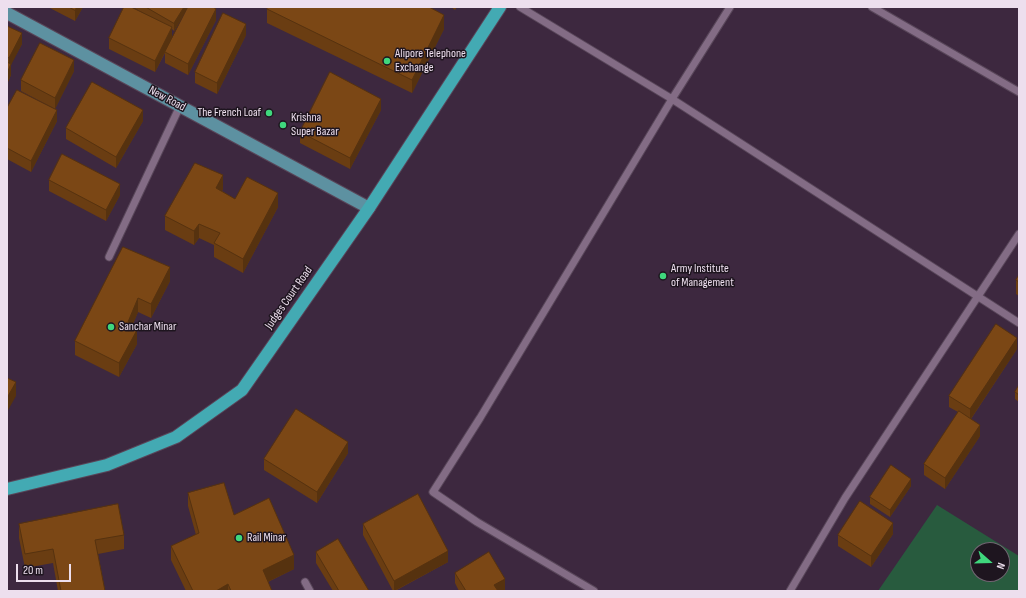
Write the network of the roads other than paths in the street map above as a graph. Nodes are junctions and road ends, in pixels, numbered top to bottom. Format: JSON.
{"nodes":[{"id":1,"x":500,"y":7,"type":"edge"},
{"id":2,"x":520,"y":7,"type":"edge"},
{"id":3,"x":730,"y":7,"type":"edge"},
{"id":4,"x":872,"y":7,"type":"edge"},
{"id":5,"x":7,"y":14,"type":"edge"},
{"id":6,"x":1019,"y":92,"type":"edge"},
{"id":7,"x":672,"y":99,"type":"junction"},
{"id":8,"x":180,"y":106,"type":"junction"},
{"id":9,"x":369,"y":208,"type":"junction"},
{"id":10,"x":1019,"y":234,"type":"edge"},
{"id":11,"x":109,"y":257,"type":"dead end"},
{"id":12,"x":978,"y":296,"type":"junction"},
{"id":13,"x":1019,"y":323,"type":"edge"},
{"id":14,"x":8,"y":486,"type":"edge"},
{"id":15,"x":305,"y":582,"type":"dead end"},
{"id":16,"x":310,"y":591,"type":"edge"},
{"id":17,"x":594,"y":591,"type":"edge"},
{"id":18,"x":790,"y":591,"type":"edge"}],
"edges":[{"from":1,"to":9,"type":"highway","name":"Judges Court Road"},
{"from":2,"to":7,"type":"lane"},
{"from":3,"to":7,"type":"lane"},
{"from":4,"to":6,"type":"lane"},
{"from":5,"to":8,"type":"main road","name":"New Road"},
{"from":7,"to":12,"type":"lane"},
{"from":7,"to":17,"type":"lane"},
{"from":8,"to":9,"type":"main road","name":"New Road"},
{"from":8,"to":11,"type":"lane"},
{"from":9,"to":14,"type":"highway","name":"Judges Court Road"},
{"from":10,"to":12,"type":"lane"},
{"from":12,"to":13,"type":"lane"},
{"from":12,"to":18,"type":"lane"},
{"from":15,"to":16,"type":"lane"}]}
